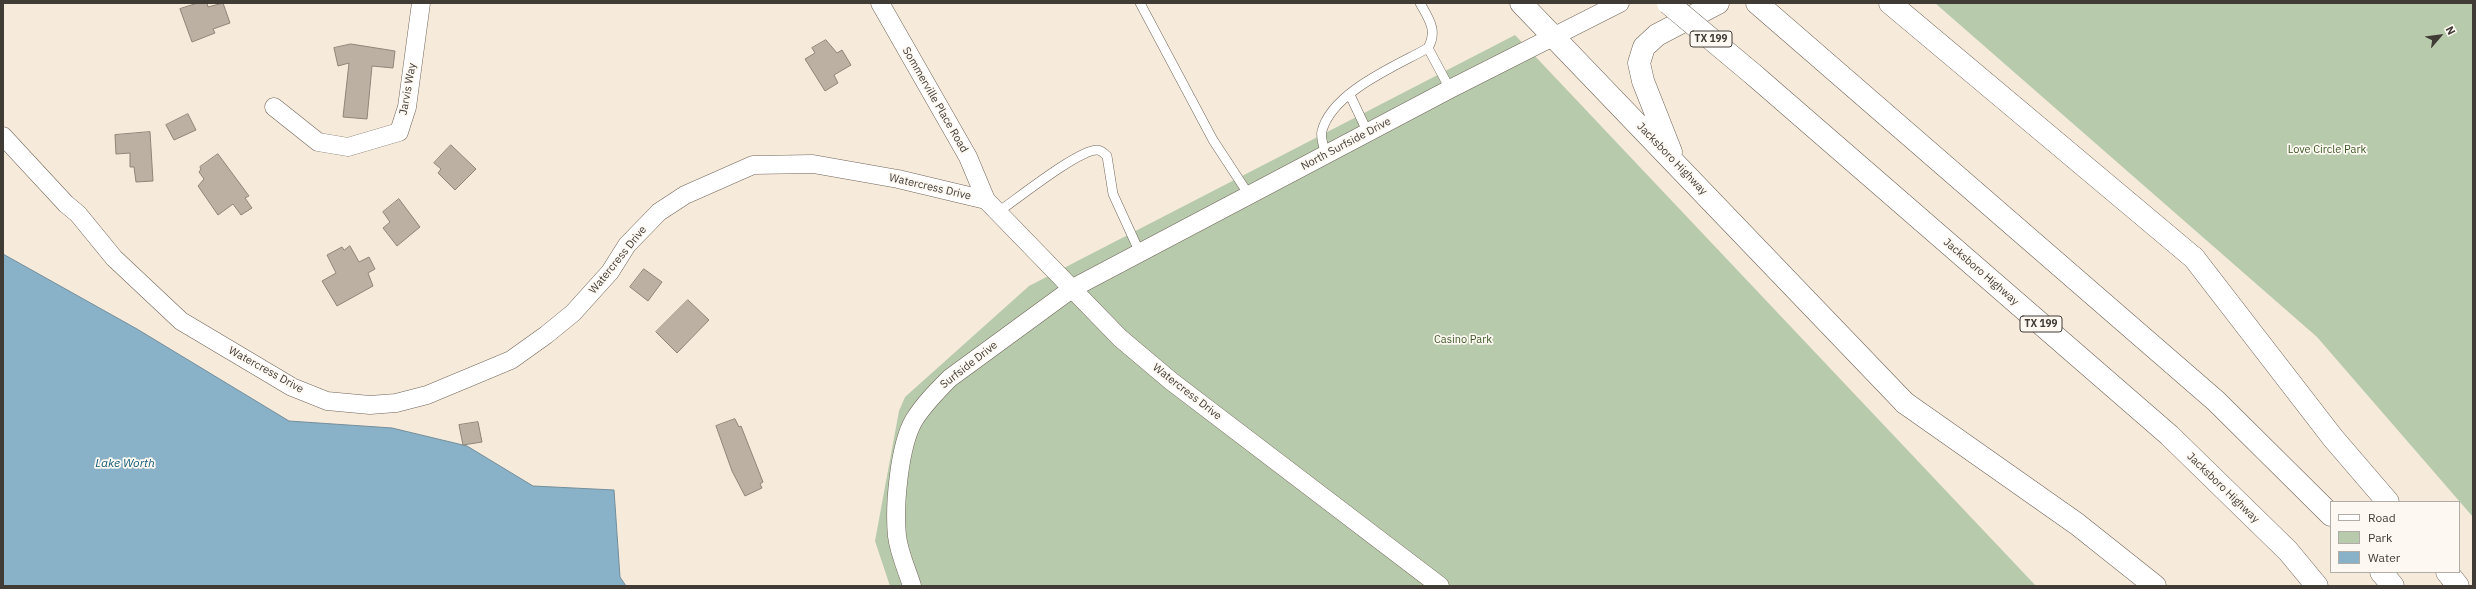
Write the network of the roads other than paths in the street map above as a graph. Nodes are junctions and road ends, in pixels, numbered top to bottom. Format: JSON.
{"nodes":[{"id":1,"x":421,"y":3,"type":"edge"},
{"id":2,"x":880,"y":3,"type":"edge"},
{"id":3,"x":1140,"y":3,"type":"edge"},
{"id":4,"x":1420,"y":3,"type":"edge"},
{"id":5,"x":1521,"y":3,"type":"edge"},
{"id":6,"x":1620,"y":3,"type":"edge"},
{"id":7,"x":1668,"y":3,"type":"edge"},
{"id":8,"x":1718,"y":3,"type":"edge"},
{"id":9,"x":1757,"y":3,"type":"edge"},
{"id":10,"x":1890,"y":3,"type":"edge"},
{"id":11,"x":1555,"y":38,"type":"junction"},
{"id":12,"x":1428,"y":48,"type":"junction"},
{"id":13,"x":1450,"y":89,"type":"junction"},
{"id":14,"x":1350,"y":95,"type":"junction"},
{"id":15,"x":274,"y":107,"type":"dead end"},
{"id":16,"x":1368,"y":132,"type":"junction"},
{"id":17,"x":3,"y":136,"type":"edge"},
{"id":18,"x":1326,"y":154,"type":"junction"},
{"id":19,"x":1674,"y":162,"type":"junction"},
{"id":20,"x":1249,"y":195,"type":"junction"},
{"id":21,"x":992,"y":206,"type":"junction"},
{"id":22,"x":1140,"y":253,"type":"junction"},
{"id":23,"x":1073,"y":288,"type":"junction"},
{"id":24,"x":2387,"y":501,"type":"edge"},
{"id":25,"x":2330,"y":514,"type":"edge"},
{"id":26,"x":2382,"y":573,"type":"edge"},
{"id":27,"x":2449,"y":573,"type":"edge"},
{"id":28,"x":912,"y":586,"type":"edge"},
{"id":29,"x":1440,"y":586,"type":"edge"},
{"id":30,"x":2155,"y":586,"type":"edge"},
{"id":31,"x":2317,"y":586,"type":"edge"},
{"id":32,"x":2393,"y":586,"type":"edge"},
{"id":33,"x":2458,"y":586,"type":"edge"}],
"edges":[{"from":1,"to":15,"type":"street","name":"Jarvis Way"},
{"from":2,"to":21,"type":"street","name":"Sommerville Place Road"},
{"from":3,"to":20,"type":"lane"},
{"from":4,"to":12,"type":"lane"},
{"from":5,"to":11,"type":"main road","name":"Jacksboro Highway"},
{"from":6,"to":11,"type":"street","name":"North Surfside Drive"},
{"from":7,"to":31,"type":"main road","name":"Jacksboro Highway","number":"TX 199","bridge":true},
{"from":8,"to":19,"type":"main road"},
{"from":9,"to":25,"type":"main road"},
{"from":10,"to":24,"type":"main road"},
{"from":11,"to":13,"type":"street","name":"North Surfside Drive"},
{"from":11,"to":19,"type":"main road","name":"Jacksboro Highway"},
{"from":12,"to":13,"type":"lane"},
{"from":12,"to":14,"type":"lane"},
{"from":13,"to":16,"type":"street","name":"North Surfside Drive"},
{"from":14,"to":16,"type":"lane"},
{"from":14,"to":18,"type":"lane"},
{"from":16,"to":18,"type":"street","name":"North Surfside Drive"},
{"from":17,"to":21,"type":"street","name":"Watercress Drive"},
{"from":18,"to":20,"type":"street","name":"North Surfside Drive"},
{"from":19,"to":30,"type":"main road","name":"Jacksboro Highway"},
{"from":20,"to":22,"type":"street","name":"North Surfside Drive"},
{"from":21,"to":22,"type":"lane"},
{"from":21,"to":23,"type":"street","name":"Watercress Drive"},
{"from":22,"to":23,"type":"street","name":"North Surfside Drive"},
{"from":23,"to":28,"type":"street","name":"Surfside Drive"},
{"from":23,"to":29,"type":"street","name":"Watercress Drive"},
{"from":26,"to":32,"type":"main road"},
{"from":27,"to":33,"type":"main road"}]}
